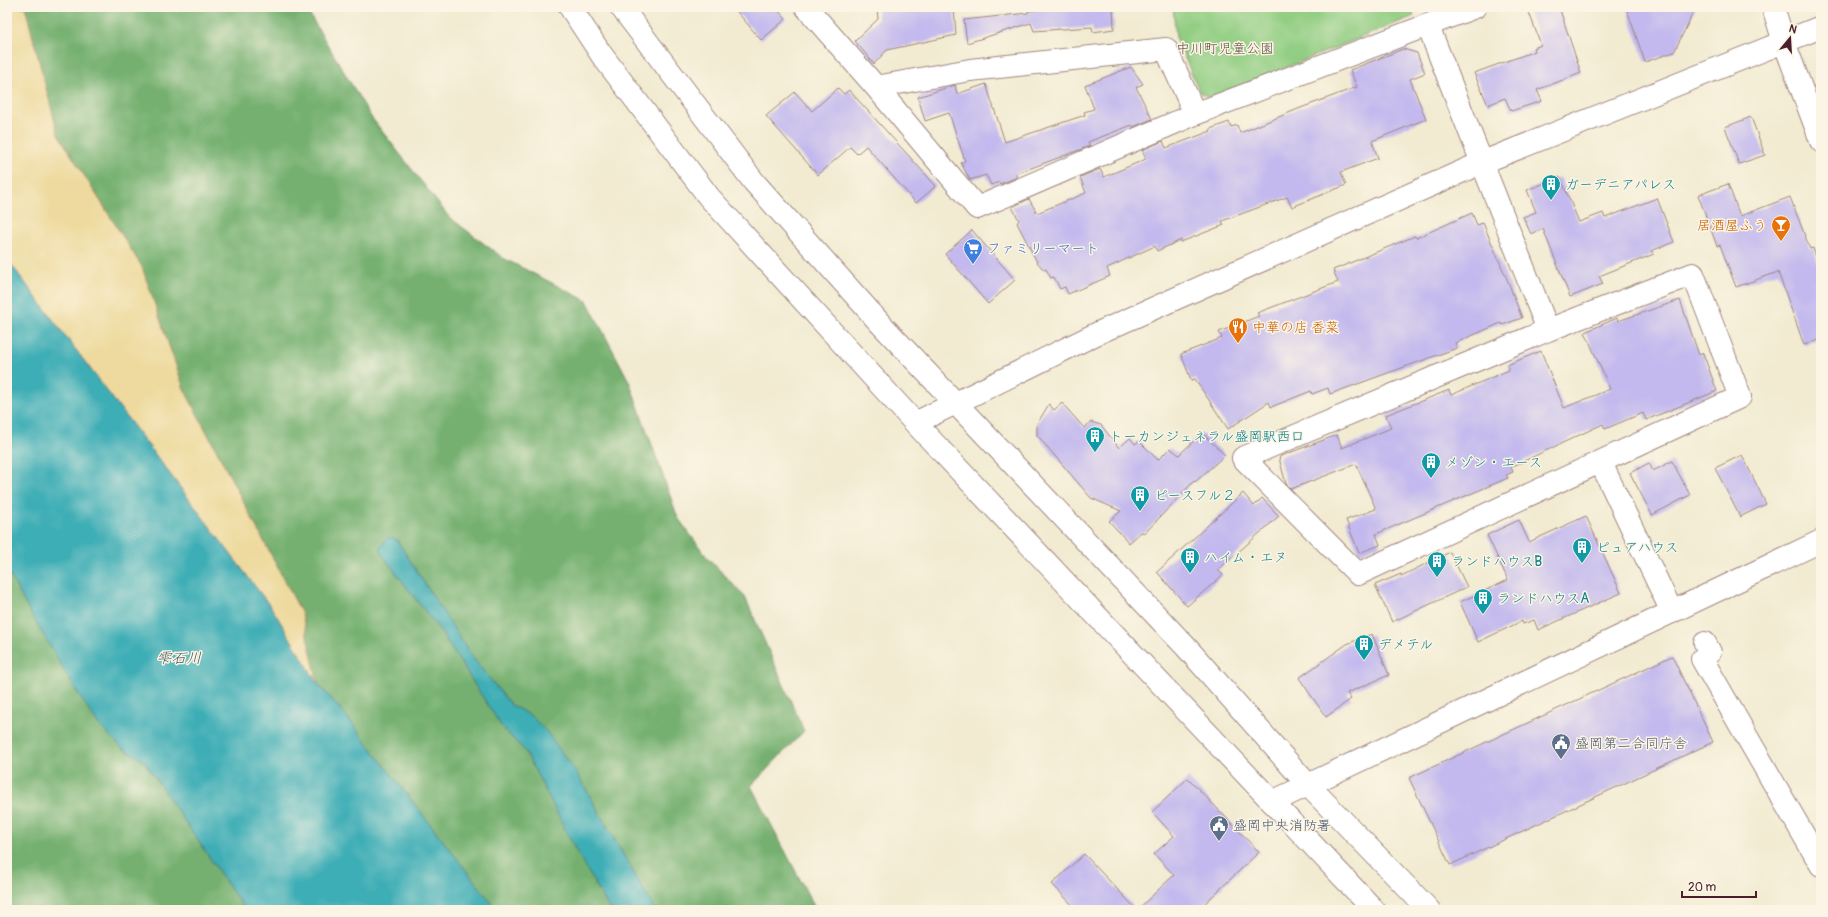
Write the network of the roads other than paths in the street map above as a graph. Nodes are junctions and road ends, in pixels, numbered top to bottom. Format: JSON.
{"nodes":[{"id":1,"x":570,"y":7,"type":"edge"},
{"id":2,"x":621,"y":7,"type":"edge"},
{"id":3,"x":806,"y":7,"type":"edge"},
{"id":4,"x":1475,"y":7,"type":"edge"},
{"id":5,"x":1773,"y":7,"type":"edge"},
{"id":6,"x":1428,"y":26,"type":"junction"},
{"id":7,"x":1821,"y":27,"type":"edge"},
{"id":8,"x":1784,"y":42,"type":"junction"},
{"id":9,"x":876,"y":86,"type":"junction"},
{"id":10,"x":1195,"y":114,"type":"junction"},
{"id":11,"x":1821,"y":141,"type":"edge"},
{"id":12,"x":1481,"y":163,"type":"junction"},
{"id":13,"x":1548,"y":330,"type":"junction"},
{"id":14,"x":955,"y":403,"type":"junction"},
{"id":15,"x":915,"y":423,"type":"junction"},
{"id":16,"x":1601,"y":463,"type":"junction"},
{"id":17,"x":1821,"y":541,"type":"edge"},
{"id":18,"x":1672,"y":612,"type":"junction"},
{"id":19,"x":1705,"y":642,"type":"dead end"},
{"id":20,"x":1308,"y":786,"type":"junction"},
{"id":21,"x":1272,"y":802,"type":"junction"},
{"id":22,"x":1821,"y":865,"type":"edge"},
{"id":23,"x":1374,"y":910,"type":"edge"},
{"id":24,"x":1429,"y":910,"type":"edge"}],
"edges":[{"from":1,"to":15,"type":"street"},
{"from":2,"to":14,"type":"street"},
{"from":3,"to":9,"type":"street"},
{"from":4,"to":6,"type":"street"},
{"from":5,"to":8,"type":"street"},
{"from":6,"to":10,"type":"street"},
{"from":6,"to":12,"type":"street"},
{"from":7,"to":8,"type":"street"},
{"from":8,"to":11,"type":"street"},
{"from":8,"to":12,"type":"street"},
{"from":9,"to":10,"type":"street"},
{"from":9,"to":10,"type":"street"},
{"from":12,"to":13,"type":"street"},
{"from":12,"to":14,"type":"street"},
{"from":13,"to":16,"type":"street"},
{"from":13,"to":16,"type":"street"},
{"from":14,"to":15,"type":"street"},
{"from":14,"to":20,"type":"street"},
{"from":15,"to":21,"type":"street"},
{"from":16,"to":18,"type":"street"},
{"from":17,"to":18,"type":"street"},
{"from":18,"to":20,"type":"street"},
{"from":19,"to":22,"type":"street"},
{"from":20,"to":21,"type":"street"},
{"from":20,"to":24,"type":"street"},
{"from":21,"to":23,"type":"street"}]}
